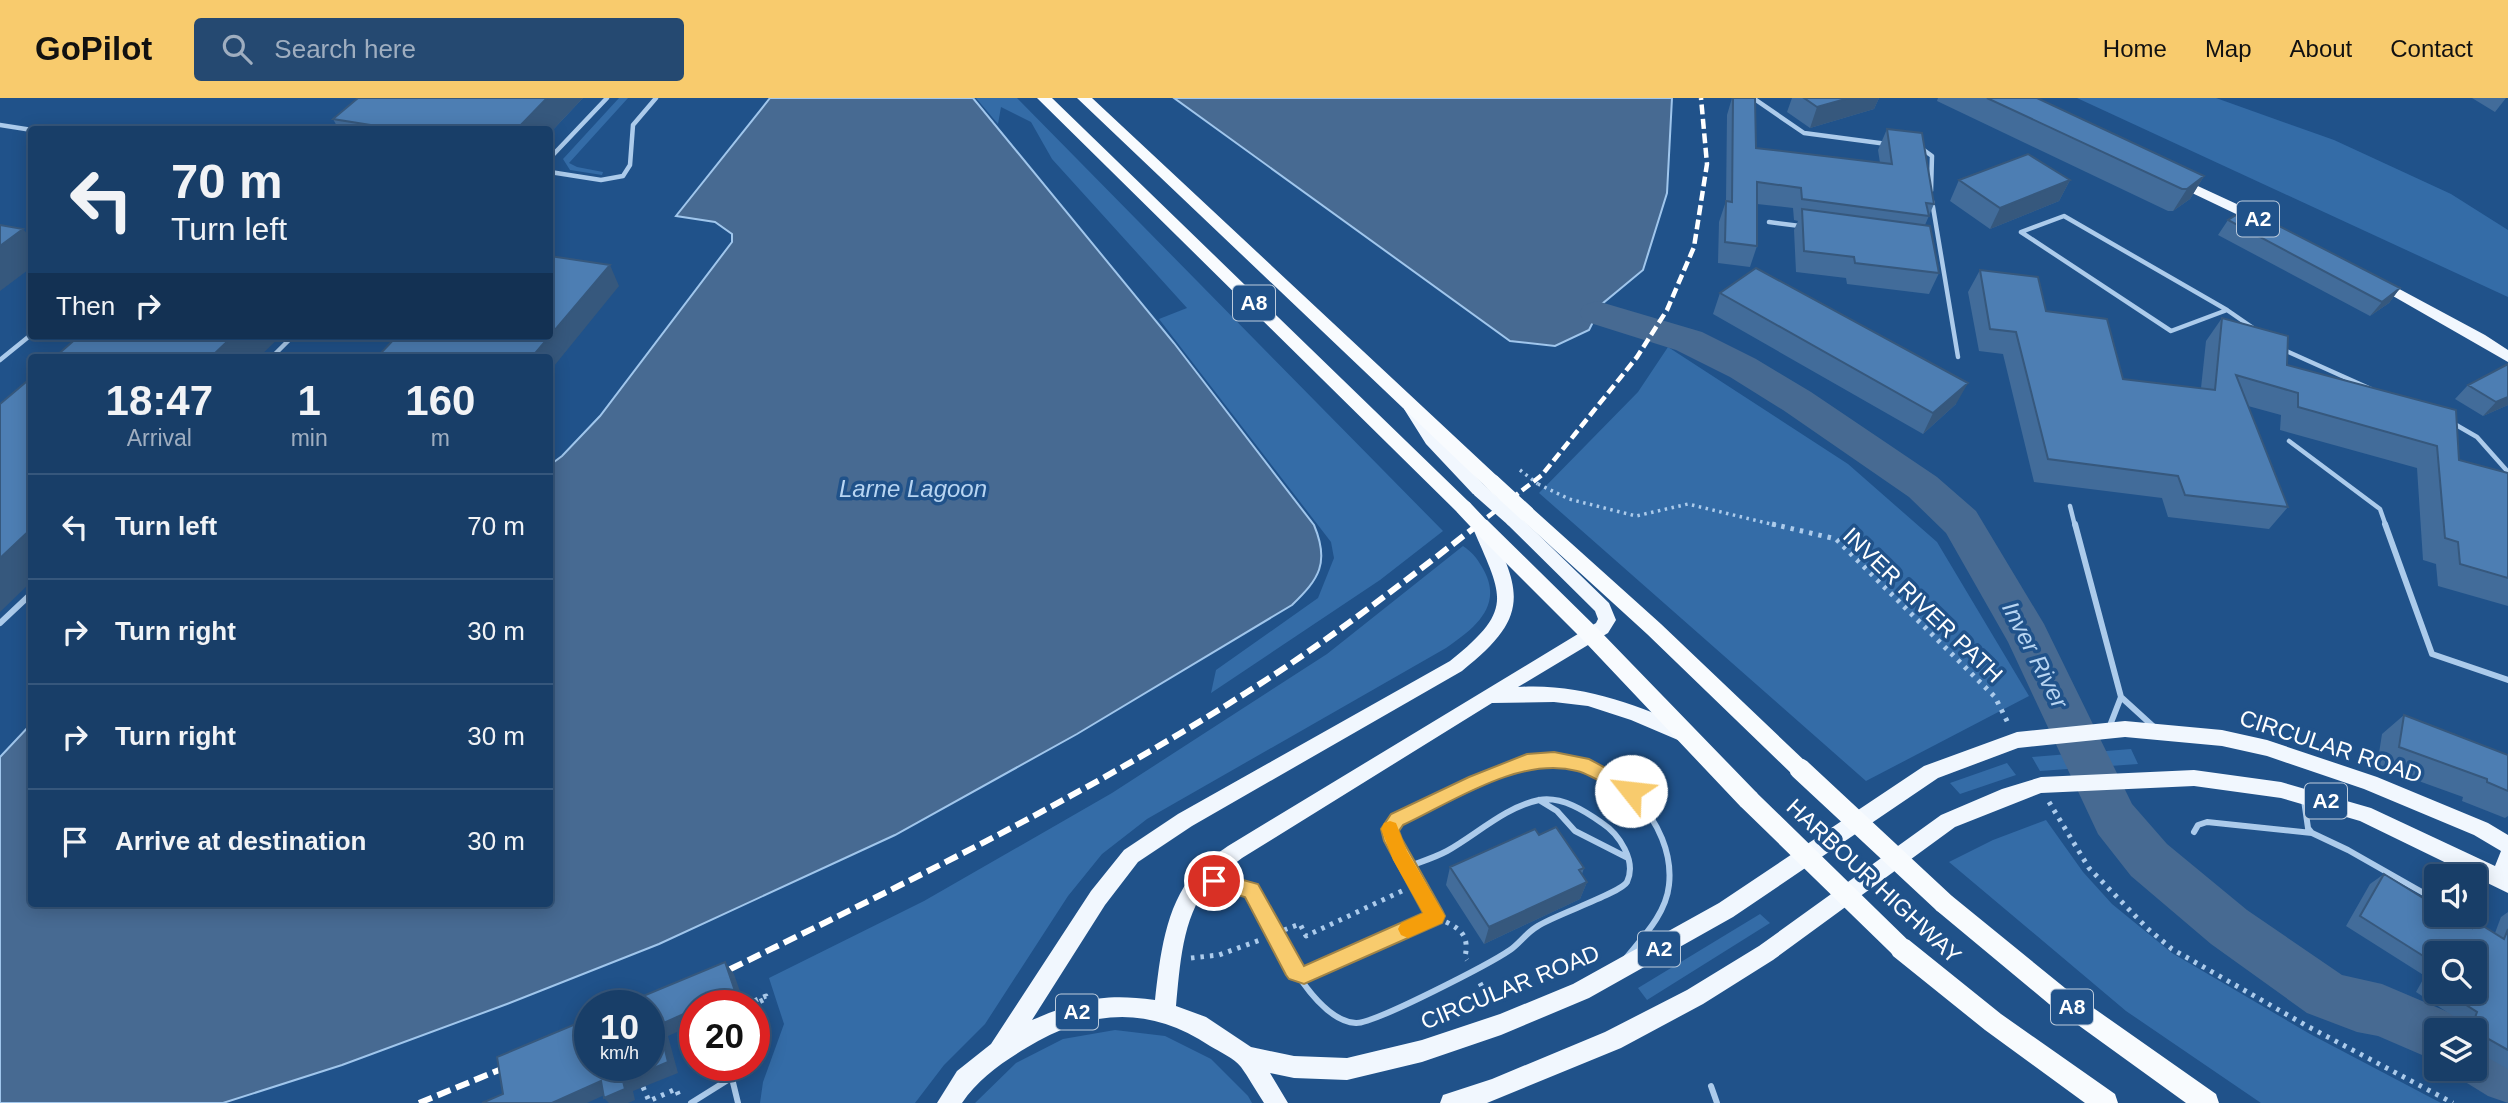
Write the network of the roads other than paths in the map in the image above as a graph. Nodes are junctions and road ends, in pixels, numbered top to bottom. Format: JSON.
{"nodes":[{"id":1,"x":607,"y":98,"type":"edge"},
{"id":2,"x":656,"y":98,"type":"edge"},
{"id":3,"x":1044,"y":98,"type":"edge"},
{"id":4,"x":1084,"y":98,"type":"edge"},
{"id":5,"x":1753,"y":98,"type":"edge"},
{"id":6,"x":0,"y":125,"type":"edge"},
{"id":7,"x":28,"y":129,"type":"edge"},
{"id":8,"x":1894,"y":145,"type":"edge"},
{"id":9,"x":1918,"y":148,"type":"edge"},
{"id":10,"x":553,"y":155,"type":"edge"},
{"id":11,"x":553,"y":172,"type":"edge"},
{"id":12,"x":2159,"y":172,"type":"edge"},
{"id":13,"x":1769,"y":222,"type":"dead end"},
{"id":14,"x":2272,"y":226,"type":"edge"},
{"id":15,"x":1808,"y":227,"type":"edge"},
{"id":16,"x":1926,"y":242,"type":"edge"},
{"id":17,"x":1939,"y":244,"type":"junction"},
{"id":18,"x":2366,"y":275,"type":"edge"},
{"id":19,"x":2227,"y":310,"type":"junction"},
{"id":20,"x":2260,"y":332,"type":"edge"},
{"id":21,"x":28,"y":337,"type":"edge"},
{"id":22,"x":289,"y":340,"type":"edge"},
{"id":23,"x":2276,"y":345,"type":"edge"},
{"id":24,"x":275,"y":354,"type":"edge"},
{"id":25,"x":1958,"y":357,"type":"dead end"},
{"id":26,"x":2508,"y":357,"type":"edge"},
{"id":27,"x":0,"y":360,"type":"edge"},
{"id":28,"x":2382,"y":393,"type":"edge"},
{"id":29,"x":1408,"y":403,"type":"joint"},
{"id":30,"x":2444,"y":419,"type":"edge"},
{"id":31,"x":2289,"y":441,"type":"dead end"},
{"id":32,"x":2508,"y":472,"type":"edge"},
{"id":33,"x":1486,"y":486,"type":"joint"},
{"id":34,"x":2070,"y":506,"type":"dead end"},
{"id":35,"x":1520,"y":517,"type":"junction"},
{"id":36,"x":1480,"y":525,"type":"junction"},
{"id":37,"x":28,"y":597,"type":"edge"},
{"id":38,"x":0,"y":623,"type":"edge"},
{"id":39,"x":1592,"y":636,"type":"junction"},
{"id":40,"x":2508,"y":680,"type":"edge"},
{"id":41,"x":1489,"y":696,"type":"junction"},
{"id":42,"x":2121,"y":697,"type":"junction"},
{"id":43,"x":2158,"y":730,"type":"junction"},
{"id":44,"x":2106,"y":731,"type":"junction"},
{"id":45,"x":1685,"y":735,"type":"junction"},
{"id":46,"x":2303,"y":795,"type":"junction"},
{"id":47,"x":1539,"y":800,"type":"junction"},
{"id":48,"x":2194,"y":832,"type":"dead end"},
{"id":49,"x":2312,"y":833,"type":"junction"},
{"id":50,"x":2508,"y":845,"type":"edge"},
{"id":51,"x":2508,"y":857,"type":"edge"},
{"id":52,"x":1629,"y":858,"type":"junction"},
{"id":53,"x":2470,"y":864,"type":"edge"},
{"id":54,"x":1407,"y":867,"type":"junction"},
{"id":55,"x":2487,"y":872,"type":"edge"},
{"id":56,"x":1202,"y":878,"type":"junction"},
{"id":57,"x":2507,"y":883,"type":"edge"},
{"id":58,"x":2424,"y":893,"type":"edge"},
{"id":59,"x":1300,"y":975,"type":"junction"},
{"id":60,"x":1610,"y":976,"type":"junction"},
{"id":61,"x":1164,"y":1012,"type":"junction"},
{"id":62,"x":999,"y":1052,"type":"junction"},
{"id":63,"x":1247,"y":1057,"type":"junction"},
{"id":64,"x":726,"y":1081,"type":"edge"},
{"id":65,"x":732,"y":1081,"type":"edge"},
{"id":66,"x":1711,"y":1086,"type":"dead end"},
{"id":67,"x":691,"y":1103,"type":"edge"},
{"id":68,"x":737,"y":1103,"type":"edge"},
{"id":69,"x":948,"y":1103,"type":"edge"},
{"id":70,"x":1277,"y":1103,"type":"edge"},
{"id":71,"x":1451,"y":1103,"type":"edge"},
{"id":72,"x":1717,"y":1103,"type":"edge"},
{"id":73,"x":2106,"y":1103,"type":"edge"},
{"id":74,"x":2207,"y":1103,"type":"edge"}],
"edges":[{"from":1,"to":10,"type":"lane"},
{"from":2,"to":11,"type":"lane"},
{"from":3,"to":36,"type":"highway","number":"A8","bridge":true},
{"from":4,"to":29,"type":"highway","number":"A8"},
{"from":5,"to":8,"type":"lane"},
{"from":6,"to":7,"type":"lane"},
{"from":9,"to":17,"type":"lane"},
{"from":12,"to":14,"type":"main road","number":"A2"},
{"from":13,"to":15,"type":"lane"},
{"from":16,"to":17,"type":"lane"},
{"from":17,"to":25,"type":"lane"},
{"from":18,"to":26,"type":"main road"},
{"from":19,"to":19,"type":"lane"},
{"from":19,"to":20,"type":"lane"},
{"from":21,"to":27,"type":"lane"},
{"from":22,"to":24,"type":"lane"},
{"from":23,"to":28,"type":"lane"},
{"from":29,"to":33,"type":"main road"},
{"from":30,"to":32,"type":"lane"},
{"from":31,"to":40,"type":"lane"},
{"from":33,"to":35,"type":"highway","number":"A8","bridge":true},
{"from":34,"to":42,"type":"lane"},
{"from":35,"to":39,"type":"main road"},
{"from":35,"to":74,"type":"highway","number":"A8","bridge":true},
{"from":36,"to":39,"type":"highway","number":"A8"},
{"from":36,"to":62,"type":"main road"},
{"from":37,"to":38,"type":"lane"},
{"from":39,"to":41,"type":"main road"},
{"from":39,"to":45,"type":"highway","number":"A8"},
{"from":41,"to":45,"type":"main road"},
{"from":41,"to":56,"type":"main road"},
{"from":42,"to":43,"type":"lane"},
{"from":42,"to":44,"type":"lane"},
{"from":43,"to":44,"type":"main road","name":"CIRCULAR ROAD","number":"A2"},
{"from":43,"to":50,"type":"main road","name":"CIRCULAR ROAD","number":"A2"},
{"from":44,"to":60,"type":"main road","name":"CIRCULAR ROAD","number":"A2"},
{"from":45,"to":73,"type":"highway","name":"HARBOUR HIGHWAY","number":"A8","bridge":true},
{"from":46,"to":49,"type":"lane"},
{"from":46,"to":53,"type":"main road","number":"A2"},
{"from":46,"to":71,"type":"main road","number":"A2"},
{"from":47,"to":52,"type":"lane"},
{"from":47,"to":52,"type":"lane"},
{"from":47,"to":54,"type":"lane"},
{"from":48,"to":49,"type":"lane"},
{"from":49,"to":58,"type":"lane"},
{"from":51,"to":57,"type":"main road","number":"A2"},
{"from":52,"to":59,"type":"lane"},
{"from":54,"to":59,"type":"lane"},
{"from":54,"to":60,"type":"lane"},
{"from":55,"to":57,"type":"main road","number":"A2"},
{"from":56,"to":59,"type":"lane"},
{"from":56,"to":61,"type":"main road"},
{"from":60,"to":63,"type":"main road","name":"CIRCULAR ROAD","number":"A2"},
{"from":61,"to":62,"type":"main road","number":"A2"},
{"from":61,"to":63,"type":"main road","number":"A2"},
{"from":62,"to":69,"type":"main road","number":"A2"},
{"from":63,"to":70,"type":"main road","number":"A2"},
{"from":64,"to":67,"type":"lane"},
{"from":65,"to":68,"type":"lane"},
{"from":66,"to":72,"type":"lane"}]}
